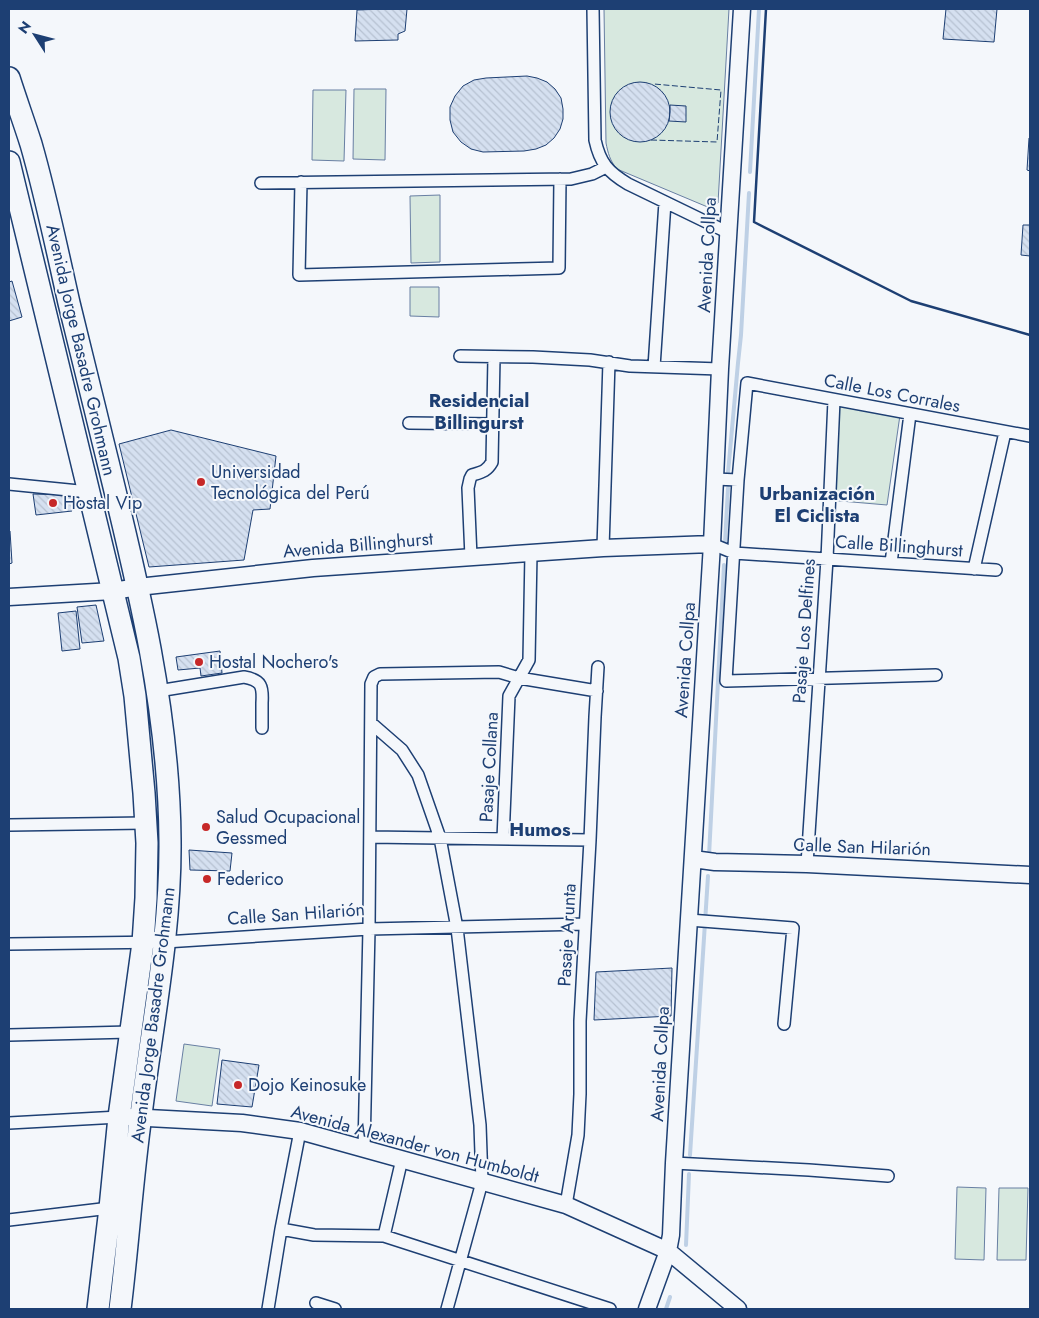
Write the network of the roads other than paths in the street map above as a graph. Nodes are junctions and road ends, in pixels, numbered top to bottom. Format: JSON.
{"nodes":[{"id":1,"x":593,"y":9,"type":"edge"},
{"id":2,"x":742,"y":9,"type":"edge"},
{"id":3,"x":9,"y":78,"type":"edge"},
{"id":4,"x":30,"y":143,"type":"junction"},
{"id":5,"x":9,"y":148,"type":"edge"},
{"id":6,"x":9,"y":162,"type":"edge"},
{"id":7,"x":606,"y":167,"type":"junction"},
{"id":8,"x":560,"y":179,"type":"junction"},
{"id":9,"x":301,"y":182,"type":"junction"},
{"id":10,"x":261,"y":183,"type":"dead end"},
{"id":11,"x":12,"y":193,"type":"edge"},
{"id":12,"x":665,"y":202,"type":"junction"},
{"id":13,"x":729,"y":233,"type":"junction"},
{"id":14,"x":75,"y":329,"type":"junction"},
{"id":15,"x":51,"y":336,"type":"junction"},
{"id":16,"x":460,"y":356,"type":"dead end"},
{"id":17,"x":494,"y":357,"type":"junction"},
{"id":18,"x":609,"y":362,"type":"junction"},
{"id":19,"x":654,"y":366,"type":"junction"},
{"id":20,"x":720,"y":369,"type":"junction"},
{"id":21,"x":834,"y":400,"type":"junction"},
{"id":22,"x":910,"y":414,"type":"junction"},
{"id":23,"x":410,"y":423,"type":"dead end"},
{"id":24,"x":493,"y":424,"type":"junction"},
{"id":25,"x":1005,"y":432,"type":"junction"},
{"id":26,"x":1030,"y":436,"type":"edge"},
{"id":27,"x":715,"y":479,"type":"junction"},
{"id":28,"x":738,"y":480,"type":"junction"},
{"id":29,"x":9,"y":484,"type":"edge"},
{"id":30,"x":89,"y":492,"type":"junction"},
{"id":31,"x":115,"y":494,"type":"junction"},
{"id":32,"x":712,"y":544,"type":"junction"},
{"id":33,"x":603,"y":548,"type":"junction"},
{"id":34,"x":531,"y":553,"type":"junction"},
{"id":35,"x":734,"y":553,"type":"junction"},
{"id":36,"x":471,"y":557,"type":"junction"},
{"id":37,"x":827,"y":559,"type":"junction"},
{"id":38,"x":891,"y":563,"type":"junction"},
{"id":39,"x":974,"y":569,"type":"junction"},
{"id":40,"x":996,"y":570,"type":"dead end"},
{"id":41,"x":138,"y":587,"type":"junction"},
{"id":42,"x":113,"y":590,"type":"junction"},
{"id":43,"x":9,"y":597,"type":"edge"},
{"id":44,"x":598,"y":667,"type":"dead end"},
{"id":45,"x":936,"y":675,"type":"dead end"},
{"id":46,"x":519,"y":678,"type":"junction"},
{"id":47,"x":819,"y":679,"type":"junction"},
{"id":48,"x":158,"y":691,"type":"junction"},
{"id":49,"x":597,"y":691,"type":"junction"},
{"id":50,"x":370,"y":722,"type":"junction"},
{"id":51,"x":262,"y":728,"type":"dead end"},
{"id":52,"x":145,"y":823,"type":"junction"},
{"id":53,"x":9,"y":826,"type":"edge"},
{"id":54,"x":370,"y":837,"type":"junction"},
{"id":55,"x":440,"y":838,"type":"junction"},
{"id":56,"x":503,"y":839,"type":"junction"},
{"id":57,"x":590,"y":840,"type":"junction"},
{"id":58,"x":693,"y":859,"type":"junction"},
{"id":59,"x":807,"y":864,"type":"junction"},
{"id":60,"x":1030,"y":874,"type":"edge"},
{"id":61,"x":689,"y":920,"type":"junction"},
{"id":62,"x":585,"y":924,"type":"junction"},
{"id":63,"x":457,"y":928,"type":"junction"},
{"id":64,"x":369,"y":929,"type":"junction"},
{"id":65,"x":165,"y":942,"type":"junction"},
{"id":66,"x":142,"y":943,"type":"junction"},
{"id":67,"x":9,"y":944,"type":"edge"},
{"id":68,"x":784,"y":1024,"type":"dead end"},
{"id":69,"x":130,"y":1032,"type":"junction"},
{"id":70,"x":9,"y":1035,"type":"edge"},
{"id":71,"x":130,"y":1117,"type":"junction"},
{"id":72,"x":9,"y":1123,"type":"edge"},
{"id":73,"x":300,"y":1130,"type":"junction"},
{"id":74,"x":364,"y":1148,"type":"junction"},
{"id":75,"x":402,"y":1159,"type":"junction"},
{"id":76,"x":674,"y":1163,"type":"junction"},
{"id":77,"x":888,"y":1176,"type":"dead end"},
{"id":78,"x":482,"y":1182,"type":"junction"},
{"id":79,"x":566,"y":1205,"type":"junction"},
{"id":80,"x":110,"y":1208,"type":"junction"},
{"id":81,"x":9,"y":1220,"type":"edge"},
{"id":82,"x":281,"y":1229,"type":"junction"},
{"id":83,"x":384,"y":1236,"type":"junction"},
{"id":84,"x":666,"y":1256,"type":"junction"},
{"id":85,"x":460,"y":1261,"type":"junction"},
{"id":86,"x":316,"y":1303,"type":"dead end"},
{"id":87,"x":98,"y":1309,"type":"edge"},
{"id":88,"x":120,"y":1309,"type":"edge"},
{"id":89,"x":268,"y":1309,"type":"edge"},
{"id":90,"x":335,"y":1309,"type":"edge"},
{"id":91,"x":447,"y":1309,"type":"edge"},
{"id":92,"x":610,"y":1309,"type":"edge"},
{"id":93,"x":647,"y":1309,"type":"edge"},
{"id":94,"x":722,"y":1309,"type":"edge"},
{"id":95,"x":738,"y":1309,"type":"edge"}],
"edges":[{"from":1,"to":7,"type":"street"},
{"from":2,"to":13,"type":"main road","name":"Avenida Collpa"},
{"from":3,"to":4,"type":"highway","name":"Avenida Jorge Basadre Grohmann"},
{"from":4,"to":5,"type":"highway"},
{"from":4,"to":14,"type":"highway","name":"Avenida Jorge Basadre Grohmann"},
{"from":6,"to":11,"type":"highway","name":"Avenida Jorge Basadre Grohmann"},
{"from":7,"to":8,"type":"street"},
{"from":7,"to":12,"type":"street"},
{"from":8,"to":9,"type":"street"},
{"from":8,"to":9,"type":"street"},
{"from":9,"to":10,"type":"street"},
{"from":11,"to":15,"type":"highway","name":"Avenida Jorge Basadre Grohmann"},
{"from":12,"to":13,"type":"street"},
{"from":12,"to":19,"type":"street"},
{"from":13,"to":20,"type":"main road","name":"Avenida Collpa"},
{"from":14,"to":15,"type":"highway"},
{"from":14,"to":31,"type":"highway","name":"Avenida Jorge Basadre Grohmann"},
{"from":15,"to":30,"type":"highway","name":"Avenida Jorge Basadre Grohmann"},
{"from":16,"to":17,"type":"street"},
{"from":17,"to":18,"type":"street"},
{"from":17,"to":24,"type":"street"},
{"from":18,"to":19,"type":"street"},
{"from":18,"to":33,"type":"street"},
{"from":19,"to":20,"type":"street"},
{"from":20,"to":27,"type":"main road","name":"Avenida Collpa"},
{"from":21,"to":22,"type":"street","name":"Calle Los Corrales"},
{"from":21,"to":28,"type":"street","name":"Calle Los Corrales"},
{"from":21,"to":37,"type":"street","name":"Pasaje Los Delfines"},
{"from":22,"to":25,"type":"street","name":"Calle Los Corrales"},
{"from":22,"to":38,"type":"street"},
{"from":23,"to":24,"type":"street"},
{"from":24,"to":36,"type":"street"},
{"from":25,"to":26,"type":"street","name":"Calle Los Corrales"},
{"from":25,"to":39,"type":"street"},
{"from":27,"to":28,"type":"street"},
{"from":27,"to":32,"type":"main road","name":"Avenida Collpa"},
{"from":28,"to":35,"type":"street"},
{"from":29,"to":30,"type":"street"},
{"from":30,"to":31,"type":"highway"},
{"from":30,"to":42,"type":"highway","name":"Avenida Jorge Basadre Grohmann"},
{"from":31,"to":41,"type":"highway","name":"Avenida Jorge Basadre Grohmann"},
{"from":32,"to":33,"type":"main road","name":"Avenida Billinghurst"},
{"from":32,"to":35,"type":"street","name":"Calle Billinghurst"},
{"from":32,"to":58,"type":"main road","name":"Avenida Collpa"},
{"from":33,"to":34,"type":"main road","name":"Avenida Billinghurst"},
{"from":34,"to":36,"type":"main road","name":"Avenida Billinghurst"},
{"from":34,"to":46,"type":"street"},
{"from":35,"to":37,"type":"street","name":"Calle Billinghurst"},
{"from":35,"to":47,"type":"street"},
{"from":36,"to":41,"type":"main road","name":"Avenida Billinghurst"},
{"from":37,"to":38,"type":"street","name":"Calle Billinghurst"},
{"from":37,"to":47,"type":"street","name":"Pasaje Los Delfines"},
{"from":38,"to":39,"type":"street","name":"Calle Billinghurst"},
{"from":39,"to":40,"type":"street","name":"Calle Billinghurst"},
{"from":41,"to":42,"type":"main road","name":"Avenida Billinghurst"},
{"from":41,"to":48,"type":"highway","name":"Avenida Jorge Basadre Grohmann"},
{"from":42,"to":43,"type":"main road","name":"Avenida Billinghurst"},
{"from":42,"to":52,"type":"highway","name":"Avenida Jorge Basadre Grohmann"},
{"from":44,"to":49,"type":"street","name":"Pasaje Arunta"},
{"from":45,"to":47,"type":"street"},
{"from":46,"to":49,"type":"street"},
{"from":46,"to":50,"type":"street"},
{"from":46,"to":56,"type":"street","name":"Pasaje Collana"},
{"from":47,"to":59,"type":"street","name":"Pasaje Los Delfines"},
{"from":48,"to":51,"type":"street"},
{"from":48,"to":65,"type":"highway","name":"Avenida Jorge Basadre Grohmann"},
{"from":49,"to":57,"type":"street","name":"Pasaje Arunta"},
{"from":50,"to":54,"type":"street"},
{"from":50,"to":55,"type":"street"},
{"from":52,"to":53,"type":"street"},
{"from":52,"to":66,"type":"highway","name":"Avenida Jorge Basadre Grohmann"},
{"from":54,"to":55,"type":"street"},
{"from":54,"to":64,"type":"street"},
{"from":55,"to":56,"type":"street"},
{"from":55,"to":63,"type":"street"},
{"from":56,"to":57,"type":"street"},
{"from":57,"to":62,"type":"street","name":"Pasaje Arunta"},
{"from":58,"to":59,"type":"main road","name":"Calle San Hilarión"},
{"from":58,"to":61,"type":"main road","name":"Avenida Collpa"},
{"from":59,"to":60,"type":"main road","name":"Calle San Hilarión"},
{"from":61,"to":68,"type":"street"},
{"from":61,"to":76,"type":"main road","name":"Avenida Collpa"},
{"from":62,"to":63,"type":"street","name":"Calle San Hilarión"},
{"from":62,"to":79,"type":"street","name":"Pasaje Arunta"},
{"from":63,"to":64,"type":"street","name":"Calle San Hilarión"},
{"from":63,"to":78,"type":"street"},
{"from":64,"to":65,"type":"street","name":"Calle San Hilarión"},
{"from":64,"to":74,"type":"street"},
{"from":65,"to":66,"type":"street","name":"Calle San Hilarión"},
{"from":65,"to":71,"type":"highway","name":"Avenida Jorge Basadre Grohmann"},
{"from":66,"to":67,"type":"street","name":"Calle San Hilarión"},
{"from":66,"to":69,"type":"highway","name":"Avenida Jorge Basadre Grohmann"},
{"from":69,"to":70,"type":"street"},
{"from":69,"to":71,"type":"highway","name":"Avenida Jorge Basadre Grohmann"},
{"from":71,"to":72,"type":"street","name":"Avenida Alexander von Humboldt"},
{"from":71,"to":73,"type":"main road","name":"Avenida Alexander von Humboldt"},
{"from":71,"to":80,"type":"highway","name":"Avenida Jorge Basadre Grohmann"},
{"from":71,"to":88,"type":"highway","name":"Avenida Jorge Basadre Grohmann"},
{"from":73,"to":74,"type":"main road","name":"Avenida Alexander von Humboldt"},
{"from":73,"to":82,"type":"street"},
{"from":74,"to":75,"type":"main road","name":"Avenida Alexander von Humboldt"},
{"from":75,"to":78,"type":"main road","name":"Avenida Alexander von Humboldt"},
{"from":75,"to":83,"type":"street"},
{"from":76,"to":77,"type":"street"},
{"from":76,"to":84,"type":"main road","name":"Avenida Collpa"},
{"from":78,"to":79,"type":"main road","name":"Avenida Alexander von Humboldt"},
{"from":78,"to":85,"type":"street"},
{"from":79,"to":84,"type":"main road","name":"Avenida Alexander von Humboldt"},
{"from":80,"to":81,"type":"street"},
{"from":80,"to":87,"type":"highway","name":"Avenida Jorge Basadre Grohmann"},
{"from":82,"to":83,"type":"street"},
{"from":82,"to":89,"type":"street"},
{"from":83,"to":85,"type":"street"},
{"from":84,"to":93,"type":"main road","name":"Avenida Collpa"},
{"from":84,"to":94,"type":"main road","name":"Avenida Alexander von Humboldt"},
{"from":84,"to":95,"type":"main road","name":"Avenida Alexander von Humboldt"},
{"from":85,"to":91,"type":"street"},
{"from":85,"to":92,"type":"street"},
{"from":86,"to":90,"type":"street"}]}
